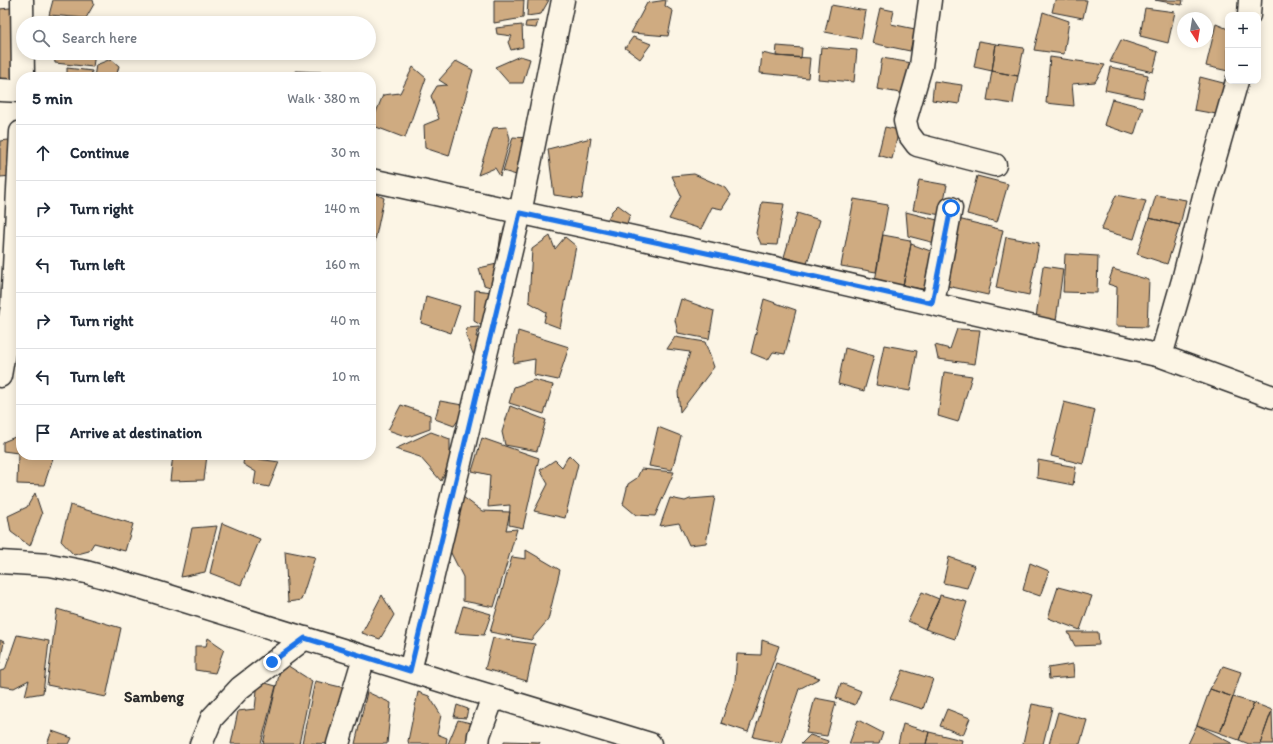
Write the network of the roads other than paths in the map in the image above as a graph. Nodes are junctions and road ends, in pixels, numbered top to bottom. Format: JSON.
{"nodes":[{"id":1,"x":22,"y":0,"type":"edge"},
{"id":2,"x":563,"y":0,"type":"edge"},
{"id":3,"x":930,"y":0,"type":"edge"},
{"id":4,"x":1250,"y":0,"type":"edge"},
{"id":5,"x":1249,"y":12,"type":"edge"},
{"id":6,"x":22,"y":16,"type":"edge"},
{"id":7,"x":23,"y":60,"type":"edge"},
{"id":8,"x":23,"y":72,"type":"edge"},
{"id":9,"x":1236,"y":84,"type":"edge"},
{"id":10,"x":0,"y":90,"type":"edge"},
{"id":11,"x":16,"y":91,"type":"edge"},
{"id":12,"x":995,"y":165,"type":"dead end"},
{"id":13,"x":376,"y":181,"type":"edge"},
{"id":14,"x":951,"y":208,"type":"dead end"},
{"id":15,"x":520,"y":213,"type":"junction"},
{"id":16,"x":932,"y":303,"type":"junction"},
{"id":17,"x":16,"y":311,"type":"edge"},
{"id":18,"x":1161,"y":356,"type":"junction"},
{"id":19,"x":0,"y":376,"type":"edge"},
{"id":20,"x":1273,"y":397,"type":"edge"},
{"id":21,"x":0,"y":562,"type":"edge"},
{"id":22,"x":305,"y":638,"type":"junction"},
{"id":23,"x":364,"y":657,"type":"junction"},
{"id":24,"x":410,"y":671,"type":"junction"},
{"id":25,"x":493,"y":697,"type":"junction"},
{"id":26,"x":201,"y":744,"type":"edge"},
{"id":27,"x":338,"y":744,"type":"edge"},
{"id":28,"x":478,"y":744,"type":"edge"},
{"id":29,"x":650,"y":744,"type":"edge"}],
"edges":[{"from":1,"to":6,"type":"street"},
{"from":2,"to":15,"type":"street"},
{"from":3,"to":12,"type":"street"},
{"from":4,"to":5,"type":"street"},
{"from":7,"to":8,"type":"street"},
{"from":9,"to":18,"type":"street"},
{"from":10,"to":11,"type":"street"},
{"from":13,"to":15,"type":"street"},
{"from":14,"to":16,"type":"street"},
{"from":15,"to":16,"type":"street"},
{"from":15,"to":24,"type":"street"},
{"from":16,"to":18,"type":"street"},
{"from":17,"to":19,"type":"street"},
{"from":18,"to":20,"type":"street"},
{"from":21,"to":22,"type":"street"},
{"from":22,"to":23,"type":"street"},
{"from":22,"to":26,"type":"street"},
{"from":23,"to":24,"type":"street"},
{"from":23,"to":27,"type":"street"},
{"from":24,"to":25,"type":"street"},
{"from":25,"to":28,"type":"street"},
{"from":25,"to":29,"type":"street"}]}
